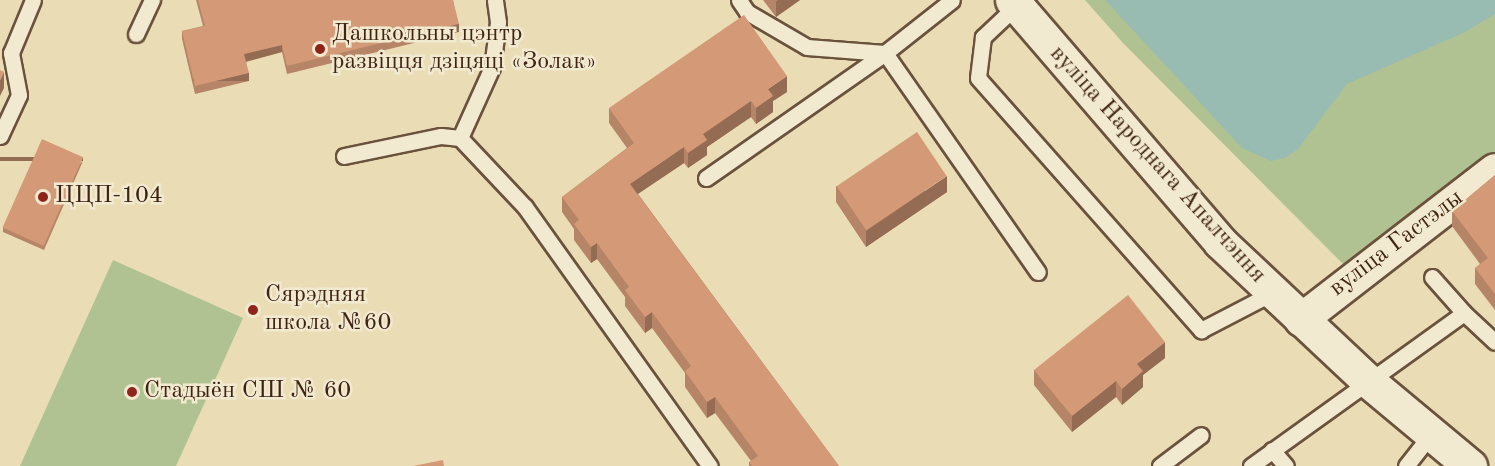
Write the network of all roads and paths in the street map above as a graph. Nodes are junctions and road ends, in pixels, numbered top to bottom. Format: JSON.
{"nodes":[{"id":1,"x":33,"y":0,"type":"edge"},
{"id":2,"x":152,"y":0,"type":"edge"},
{"id":3,"x":495,"y":0,"type":"edge"},
{"id":4,"x":739,"y":0,"type":"edge"},
{"id":5,"x":952,"y":0,"type":"edge"},
{"id":6,"x":1014,"y":2,"type":"edge"},
{"id":7,"x":136,"y":34,"type":"dead end"},
{"id":8,"x":885,"y":53,"type":"junction"},
{"id":9,"x":0,"y":136,"type":"edge"},
{"id":10,"x":460,"y":138,"type":"junction"},
{"id":11,"x":344,"y":156,"type":"dead end"},
{"id":12,"x":1495,"y":170,"type":"edge"},
{"id":13,"x":706,"y":178,"type":"dead end"},
{"id":14,"x":1038,"y":272,"type":"dead end"},
{"id":15,"x":1432,"y":277,"type":"dead end"},
{"id":16,"x":1272,"y":293,"type":"junction"},
{"id":17,"x":1464,"y":313,"type":"junction"},
{"id":18,"x":1300,"y":320,"type":"junction"},
{"id":19,"x":1495,"y":342,"type":"edge"},
{"id":20,"x":1368,"y":381,"type":"junction"},
{"id":21,"x":1432,"y":433,"type":"junction"},
{"id":22,"x":1201,"y":435,"type":"dead end"},
{"id":23,"x":1272,"y":450,"type":"junction"},
{"id":24,"x":711,"y":466,"type":"edge"},
{"id":25,"x":1160,"y":466,"type":"edge"},
{"id":26,"x":1251,"y":466,"type":"edge"},
{"id":27,"x":1286,"y":466,"type":"edge"},
{"id":28,"x":1406,"y":466,"type":"edge"},
{"id":29,"x":1470,"y":466,"type":"edge"}],
"edges":[{"from":1,"to":9,"type":"lane"},
{"from":2,"to":7,"type":"lane"},
{"from":3,"to":10,"type":"lane"},
{"from":4,"to":8,"type":"lane"},
{"from":5,"to":8,"type":"lane"},
{"from":6,"to":16,"type":"street","name":"вуліца Народнага Апалчэння"},
{"from":6,"to":16,"type":"lane"},
{"from":8,"to":13,"type":"lane"},
{"from":8,"to":14,"type":"lane"},
{"from":10,"to":11,"type":"lane"},
{"from":10,"to":24,"type":"lane"},
{"from":12,"to":18,"type":"street","name":"вуліца Гастэлы"},
{"from":15,"to":17,"type":"lane"},
{"from":16,"to":18,"type":"street","name":"вуліца Народнага Апалчэння"},
{"from":17,"to":19,"type":"lane"},
{"from":17,"to":20,"type":"lane"},
{"from":18,"to":20,"type":"street","name":"вуліца Народнага Апалчэння"},
{"from":20,"to":21,"type":"street","name":"вуліца Народнага Апалчэння"},
{"from":20,"to":23,"type":"lane"},
{"from":21,"to":28,"type":"lane"},
{"from":21,"to":29,"type":"street","name":"вуліца Народнага Апалчэння"},
{"from":22,"to":25,"type":"lane"},
{"from":23,"to":26,"type":"lane"},
{"from":23,"to":27,"type":"lane"}]}
